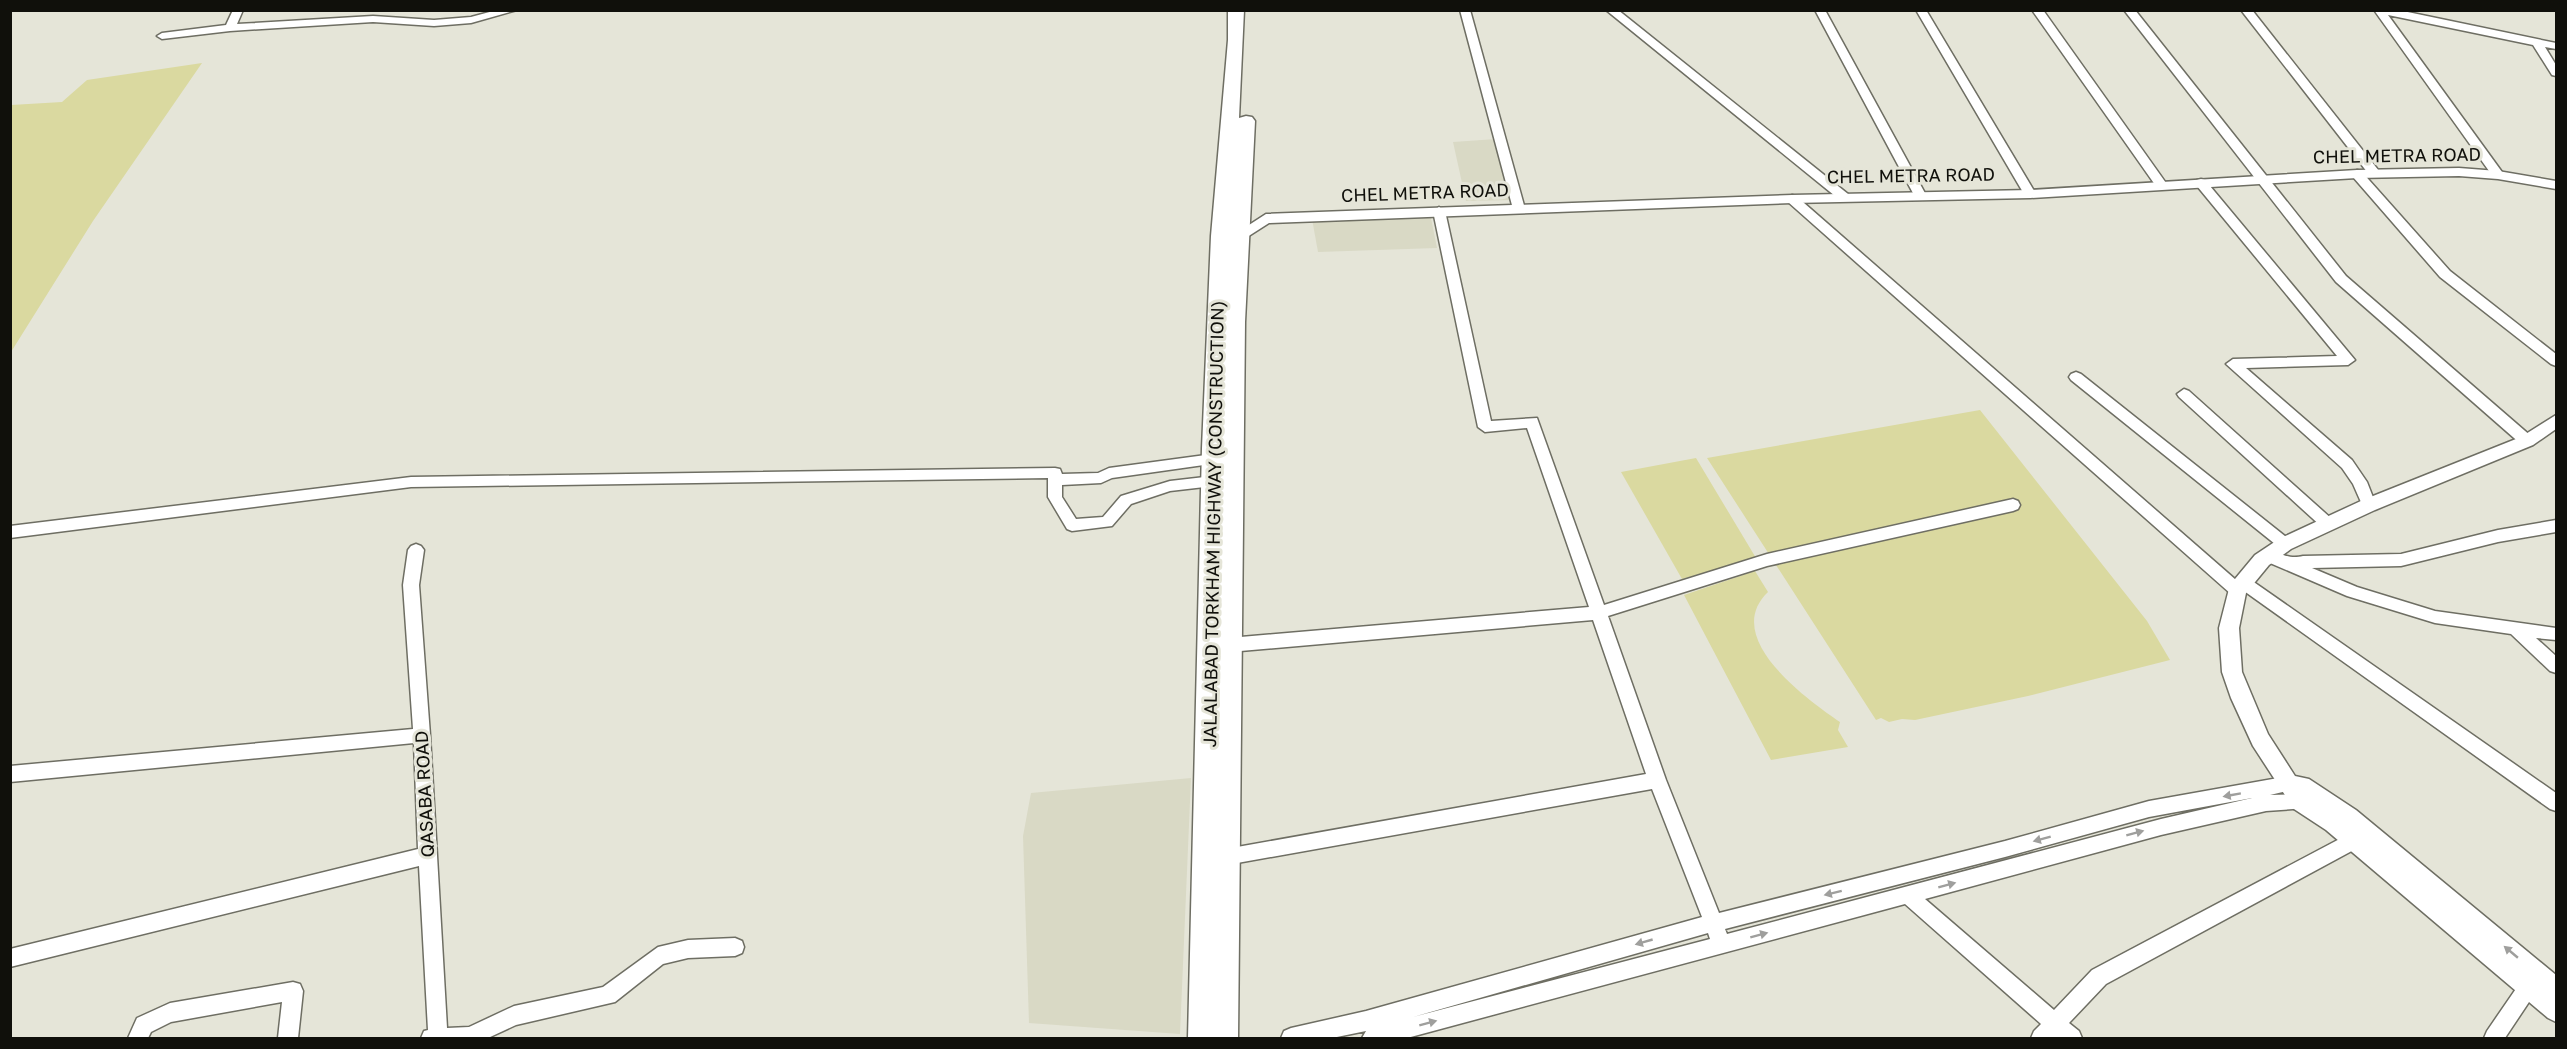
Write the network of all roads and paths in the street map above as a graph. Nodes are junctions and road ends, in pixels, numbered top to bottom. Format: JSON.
{"nodes":[{"id":1,"x":238,"y":10,"type":"edge"},
{"id":2,"x":512,"y":10,"type":"edge"},
{"id":3,"x":1236,"y":10,"type":"edge"},
{"id":4,"x":1250,"y":10,"type":"edge"},
{"id":5,"x":1465,"y":10,"type":"edge"},
{"id":6,"x":1611,"y":10,"type":"edge"},
{"id":7,"x":1820,"y":10,"type":"edge"},
{"id":8,"x":1921,"y":10,"type":"edge"},
{"id":9,"x":2037,"y":10,"type":"edge"},
{"id":10,"x":2129,"y":10,"type":"edge"},
{"id":11,"x":2246,"y":10,"type":"edge"},
{"id":12,"x":2380,"y":10,"type":"edge"},
{"id":13,"x":230,"y":28,"type":"junction"},
{"id":14,"x":162,"y":36,"type":"dead end"},
{"id":15,"x":2537,"y":42,"type":"junction"},
{"id":16,"x":2556,"y":46,"type":"edge"},
{"id":17,"x":2556,"y":73,"type":"edge"},
{"id":18,"x":2357,"y":174,"type":"junction"},
{"id":19,"x":2375,"y":174,"type":"junction"},
{"id":20,"x":2498,"y":175,"type":"junction"},
{"id":21,"x":2261,"y":178,"type":"junction"},
{"id":22,"x":2201,"y":183,"type":"junction"},
{"id":23,"x":2556,"y":185,"type":"edge"},
{"id":24,"x":2162,"y":186,"type":"junction"},
{"id":25,"x":2030,"y":194,"type":"junction"},
{"id":26,"x":1920,"y":195,"type":"junction"},
{"id":27,"x":1844,"y":197,"type":"junction"},
{"id":28,"x":1792,"y":199,"type":"junction"},
{"id":29,"x":1242,"y":205,"type":"junction"},
{"id":30,"x":1519,"y":209,"type":"junction"},
{"id":31,"x":1439,"y":211,"type":"junction"},
{"id":32,"x":1266,"y":219,"type":"junction"},
{"id":33,"x":1239,"y":236,"type":"junction"},
{"id":34,"x":2556,"y":361,"type":"edge"},
{"id":35,"x":2076,"y":377,"type":"dead end"},
{"id":36,"x":2184,"y":394,"type":"dead end"},
{"id":37,"x":2556,"y":421,"type":"edge"},
{"id":38,"x":2527,"y":441,"type":"junction"},
{"id":39,"x":1219,"y":473,"type":"junction"},
{"id":40,"x":1055,"y":480,"type":"junction"},
{"id":41,"x":2013,"y":505,"type":"dead end"},
{"id":42,"x":2369,"y":505,"type":"junction"},
{"id":43,"x":2328,"y":524,"type":"junction"},
{"id":44,"x":2556,"y":526,"type":"edge"},
{"id":45,"x":10,"y":532,"type":"edge"},
{"id":46,"x":2285,"y":543,"type":"junction"},
{"id":47,"x":416,"y":550,"type":"dead end"},
{"id":48,"x":2268,"y":556,"type":"junction"},
{"id":49,"x":1221,"y":559,"type":"junction"},
{"id":50,"x":2290,"y":565,"type":"junction"},
{"id":51,"x":2240,"y":586,"type":"junction"},
{"id":52,"x":1598,"y":613,"type":"junction"},
{"id":53,"x":2515,"y":628,"type":"junction"},
{"id":54,"x":2556,"y":634,"type":"edge"},
{"id":55,"x":1229,"y":645,"type":"junction"},
{"id":56,"x":2556,"y":666,"type":"edge"},
{"id":57,"x":422,"y":735,"type":"junction"},
{"id":58,"x":10,"y":774,"type":"edge"},
{"id":59,"x":1657,"y":780,"type":"junction"},
{"id":60,"x":2295,"y":793,"type":"junction"},
{"id":61,"x":2556,"y":803,"type":"edge"},
{"id":62,"x":2149,"y":809,"type":"junction"},
{"id":63,"x":2160,"y":827,"type":"junction"},
{"id":64,"x":2085,"y":828,"type":"junction"},
{"id":65,"x":2355,"y":840,"type":"junction"},
{"id":66,"x":2097,"y":843,"type":"junction"},
{"id":67,"x":2005,"y":849,"type":"junction"},
{"id":68,"x":428,"y":855,"type":"junction"},
{"id":69,"x":1226,"y":856,"type":"junction"},
{"id":70,"x":2016,"y":866,"type":"junction"},
{"id":71,"x":1873,"y":882,"type":"junction"},
{"id":72,"x":1909,"y":896,"type":"junction"},
{"id":73,"x":1884,"y":902,"type":"junction"},
{"id":74,"x":1713,"y":923,"type":"junction"},
{"id":75,"x":1722,"y":945,"type":"junction"},
{"id":76,"x":735,"y":947,"type":"dead end"},
{"id":77,"x":10,"y":958,"type":"edge"},
{"id":78,"x":2529,"y":987,"type":"junction"},
{"id":79,"x":2556,"y":989,"type":"edge"},
{"id":80,"x":2556,"y":1010,"type":"edge"},
{"id":81,"x":2055,"y":1023,"type":"junction"},
{"id":82,"x":138,"y":1038,"type":"edge"},
{"id":83,"x":288,"y":1038,"type":"edge"},
{"id":84,"x":435,"y":1038,"type":"edge"},
{"id":85,"x":1204,"y":1038,"type":"edge"},
{"id":86,"x":1222,"y":1038,"type":"edge"},
{"id":87,"x":1291,"y":1038,"type":"edge"},
{"id":88,"x":1372,"y":1038,"type":"edge"},
{"id":89,"x":2041,"y":1038,"type":"edge"},
{"id":90,"x":2072,"y":1038,"type":"edge"},
{"id":91,"x":2494,"y":1038,"type":"edge"}],
"edges":[{"from":1,"to":13,"type":"street"},
{"from":2,"to":13,"type":"street"},
{"from":3,"to":39,"type":"highway","name":"JALALABAD TORKHAM HIGHWAY (CONSTRUCTION)"},
{"from":4,"to":29,"type":"highway"},
{"from":5,"to":30,"type":"street"},
{"from":6,"to":27,"type":"street"},
{"from":7,"to":26,"type":"street"},
{"from":8,"to":25,"type":"street"},
{"from":9,"to":24,"type":"street"},
{"from":10,"to":21,"type":"street"},
{"from":11,"to":19,"type":"street"},
{"from":12,"to":15,"type":"street"},
{"from":12,"to":20,"type":"street"},
{"from":13,"to":14,"type":"street"},
{"from":15,"to":16,"type":"street"},
{"from":15,"to":17,"type":"street"},
{"from":18,"to":19,"type":"street","name":"CHEL METRA ROAD"},
{"from":18,"to":21,"type":"street","name":"CHEL METRA ROAD"},
{"from":18,"to":34,"type":"street"},
{"from":19,"to":20,"type":"street","name":"CHEL METRA ROAD"},
{"from":20,"to":23,"type":"street","name":"CHEL METRA ROAD"},
{"from":21,"to":22,"type":"street","name":"CHEL METRA ROAD"},
{"from":21,"to":38,"type":"street"},
{"from":22,"to":24,"type":"street","name":"CHEL METRA ROAD"},
{"from":22,"to":42,"type":"street"},
{"from":24,"to":25,"type":"street","name":"CHEL METRA ROAD"},
{"from":25,"to":26,"type":"street","name":"CHEL METRA ROAD"},
{"from":26,"to":27,"type":"street","name":"CHEL METRA ROAD"},
{"from":27,"to":28,"type":"street","name":"CHEL METRA ROAD"},
{"from":28,"to":30,"type":"street","name":"CHEL METRA ROAD"},
{"from":28,"to":51,"type":"street"},
{"from":29,"to":32,"type":"street"},
{"from":29,"to":33,"type":"highway"},
{"from":30,"to":31,"type":"street","name":"CHEL METRA ROAD"},
{"from":31,"to":32,"type":"street","name":"CHEL METRA ROAD"},
{"from":31,"to":52,"type":"street"},
{"from":32,"to":33,"type":"street"},
{"from":33,"to":39,"type":"highway"},
{"from":35,"to":46,"type":"street"},
{"from":36,"to":43,"type":"street"},
{"from":37,"to":38,"type":"street"},
{"from":38,"to":42,"type":"street"},
{"from":39,"to":40,"type":"street"},
{"from":39,"to":40,"type":"street"},
{"from":39,"to":49,"type":"highway"},
{"from":40,"to":45,"type":"street"},
{"from":41,"to":52,"type":"street"},
{"from":42,"to":43,"type":"street"},
{"from":43,"to":46,"type":"street"},
{"from":44,"to":50,"type":"street"},
{"from":46,"to":48,"type":"street"},
{"from":47,"to":57,"type":"street","name":"QASABA ROAD"},
{"from":48,"to":50,"type":"street"},
{"from":48,"to":51,"type":"street"},
{"from":49,"to":55,"type":"highway"},
{"from":49,"to":85,"type":"highway","name":"JALALABAD TORKHAM HIGHWAY (CONSTRUCTION)"},
{"from":50,"to":53,"type":"street"},
{"from":51,"to":60,"type":"street"},
{"from":51,"to":61,"type":"street"},
{"from":52,"to":55,"type":"street"},
{"from":52,"to":59,"type":"street"},
{"from":53,"to":54,"type":"street"},
{"from":53,"to":56,"type":"street"},
{"from":55,"to":69,"type":"highway"},
{"from":57,"to":58,"type":"street"},
{"from":57,"to":68,"type":"street","name":"QASABA ROAD"},
{"from":59,"to":69,"type":"street"},
{"from":59,"to":74,"type":"street"},
{"from":60,"to":62,"type":"street","one_way":true},
{"from":60,"to":63,"type":"street"},
{"from":60,"to":65,"type":"street"},
{"from":79,"to":60,"type":"street","one_way":true},
{"from":62,"to":63,"type":"street"},
{"from":62,"to":64,"type":"street"},
{"from":66,"to":63,"type":"street","one_way":true},
{"from":64,"to":66,"type":"street"},
{"from":64,"to":67,"type":"street","one_way":true},
{"from":65,"to":78,"type":"street"},
{"from":65,"to":81,"type":"street"},
{"from":66,"to":70,"type":"street"},
{"from":67,"to":70,"type":"street"},
{"from":67,"to":71,"type":"street"},
{"from":68,"to":77,"type":"street"},
{"from":68,"to":84,"type":"street","name":"QASABA ROAD"},
{"from":69,"to":86,"type":"highway"},
{"from":72,"to":70,"type":"street","one_way":true},
{"from":71,"to":73,"type":"street"},
{"from":71,"to":74,"type":"street","one_way":true},
{"from":72,"to":73,"type":"street"},
{"from":72,"to":81,"type":"street"},
{"from":75,"to":73,"type":"street","one_way":true},
{"from":74,"to":75,"type":"street"},
{"from":74,"to":87,"type":"street","one_way":true},
{"from":88,"to":75,"type":"street","one_way":true},
{"from":76,"to":84,"type":"street"},
{"from":78,"to":80,"type":"street"},
{"from":78,"to":91,"type":"street"},
{"from":81,"to":89,"type":"street"},
{"from":81,"to":90,"type":"street"},
{"from":82,"to":83,"type":"street"}]}
